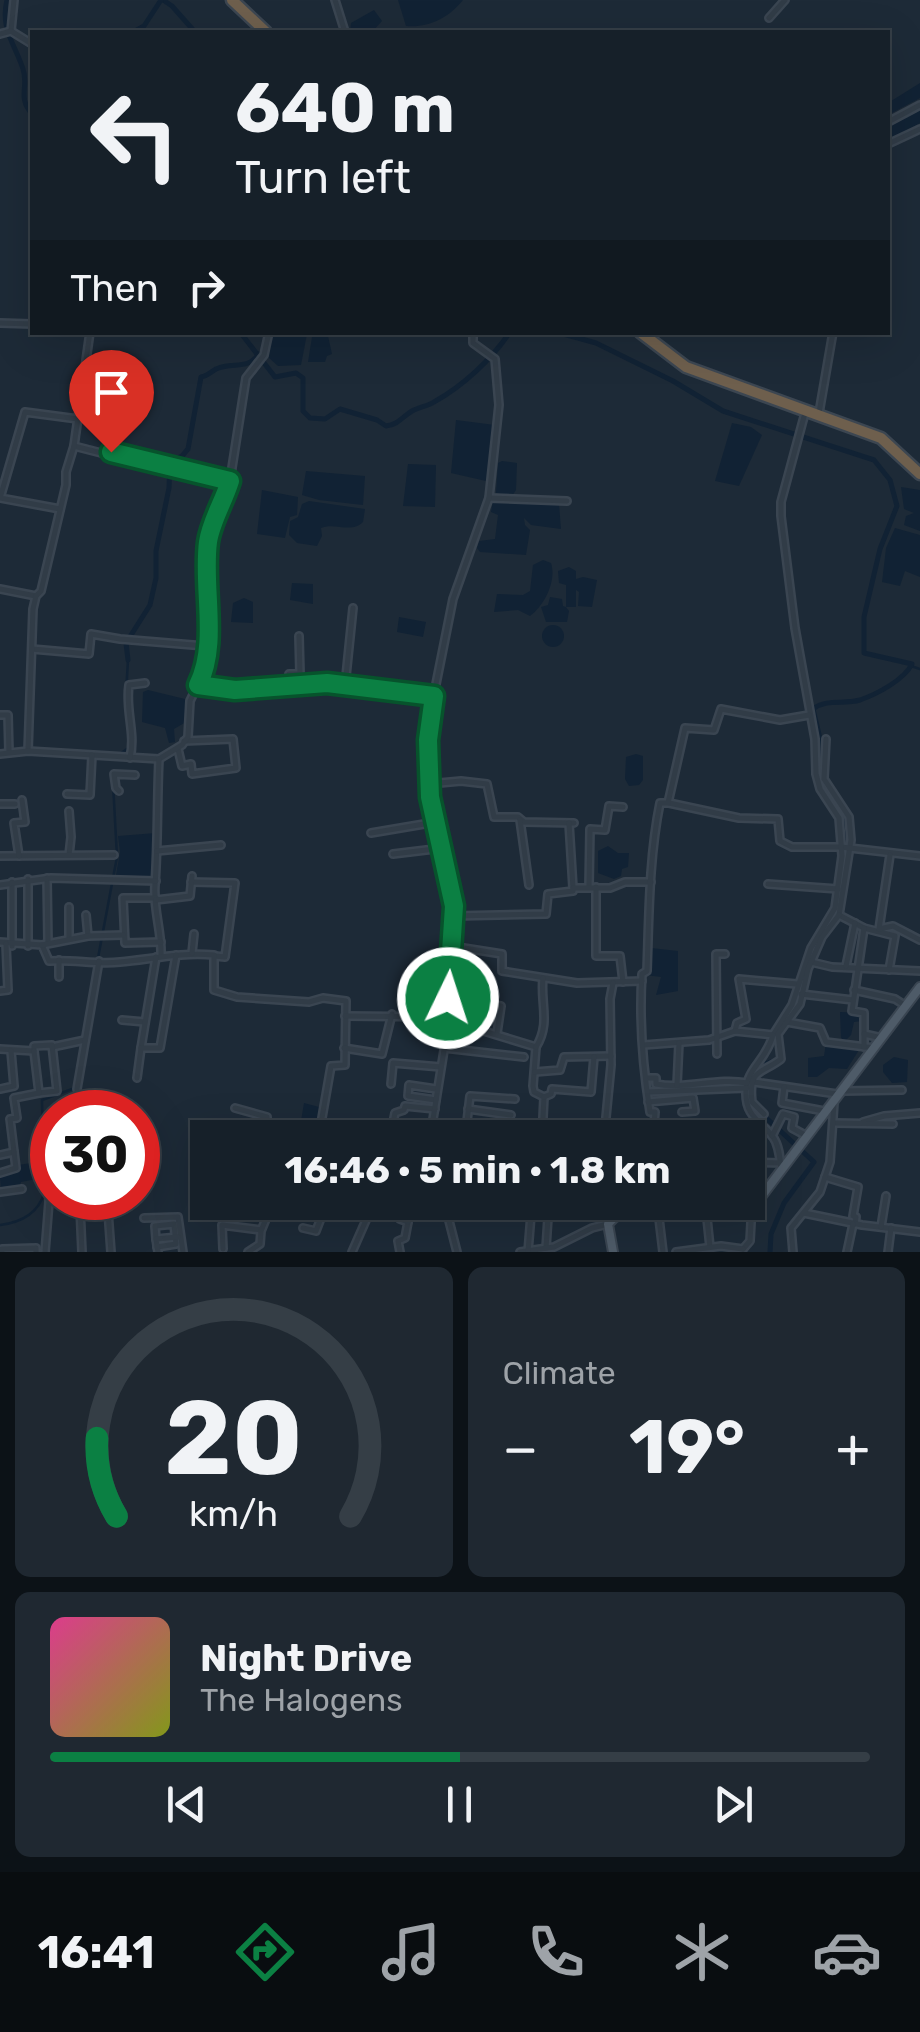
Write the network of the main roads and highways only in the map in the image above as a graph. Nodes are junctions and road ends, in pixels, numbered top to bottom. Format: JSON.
{"nodes":[{"id":1,"x":232,"y":0,"type":"edge"},
{"id":2,"x":264,"y":30,"type":"edge"},
{"id":3,"x":644,"y":335,"type":"edge"},
{"id":4,"x":920,"y":474,"type":"edge"},
{"id":5,"x":920,"y":986,"type":"edge"},
{"id":6,"x":765,"y":1187,"type":"edge"},
{"id":7,"x":615,"y":1220,"type":"edge"},
{"id":8,"x":613,"y":1252,"type":"edge"}],
"edges":[{"from":1,"to":2,"type":"highway"},
{"from":3,"to":4,"type":"highway"},
{"from":5,"to":6,"type":"main road"},
{"from":7,"to":8,"type":"main road"}]}
